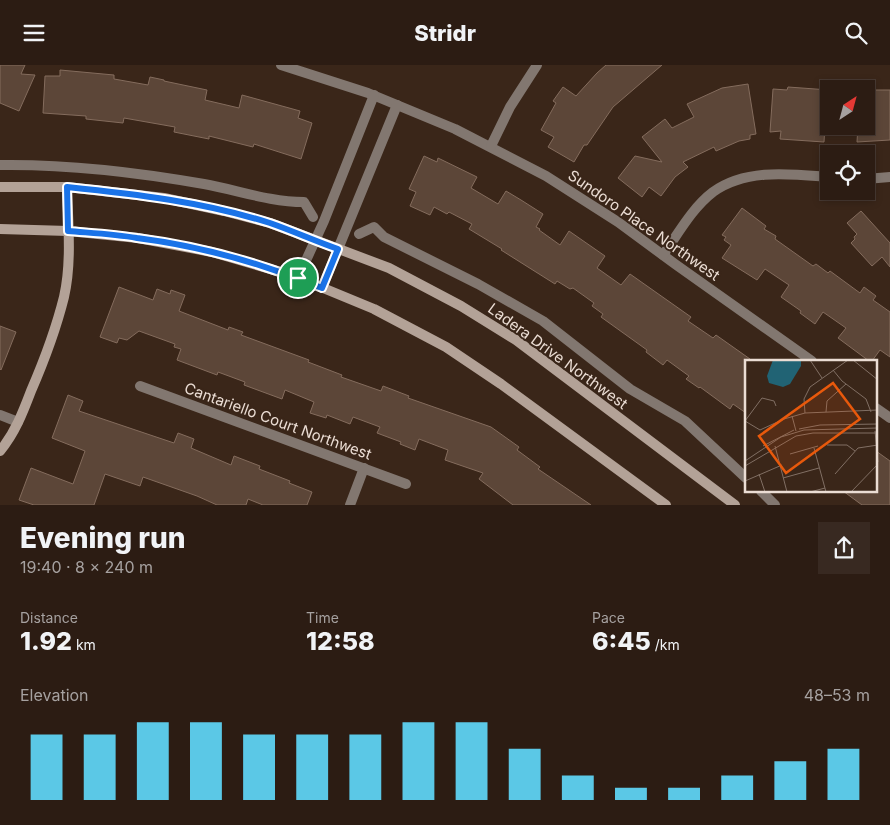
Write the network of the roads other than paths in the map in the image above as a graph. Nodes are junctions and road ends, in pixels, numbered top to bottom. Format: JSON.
{"nodes":[{"id":1,"x":282,"y":65,"type":"edge"},
{"id":2,"x":537,"y":65,"type":"edge"},
{"id":3,"x":374,"y":95,"type":"junction"},
{"id":4,"x":397,"y":105,"type":"junction"},
{"id":5,"x":491,"y":146,"type":"junction"},
{"id":6,"x":0,"y":165,"type":"edge"},
{"id":7,"x":820,"y":177,"type":"edge"},
{"id":8,"x":890,"y":177,"type":"edge"},
{"id":9,"x":875,"y":178,"type":"edge"},
{"id":10,"x":0,"y":187,"type":"edge"},
{"id":11,"x":67,"y":187,"type":"junction"},
{"id":12,"x":312,"y":217,"type":"dead end"},
{"id":13,"x":0,"y":229,"type":"edge"},
{"id":14,"x":68,"y":231,"type":"junction"},
{"id":15,"x":359,"y":235,"type":"dead end"},
{"id":16,"x":315,"y":240,"type":"junction"},
{"id":17,"x":338,"y":249,"type":"junction"},
{"id":18,"x":663,"y":255,"type":"junction"},
{"id":19,"x":298,"y":278,"type":"junction"},
{"id":20,"x":322,"y":288,"type":"junction"},
{"id":21,"x":811,"y":360,"type":"edge"},
{"id":22,"x":140,"y":386,"type":"dead end"},
{"id":23,"x":878,"y":409,"type":"edge"},
{"id":24,"x":0,"y":415,"type":"edge"},
{"id":25,"x":890,"y":418,"type":"edge"},
{"id":26,"x":18,"y":422,"type":"junction"},
{"id":27,"x":0,"y":451,"type":"edge"},
{"id":28,"x":364,"y":468,"type":"junction"},
{"id":29,"x":745,"y":477,"type":"edge"},
{"id":30,"x":406,"y":483,"type":"dead end"},
{"id":31,"x":763,"y":493,"type":"edge"},
{"id":32,"x":350,"y":505,"type":"edge"},
{"id":33,"x":666,"y":505,"type":"edge"},
{"id":34,"x":735,"y":505,"type":"edge"},
{"id":35,"x":775,"y":505,"type":"edge"}],
"edges":[{"from":1,"to":3,"type":"street","name":"Sundoro Place Northwest"},
{"from":2,"to":5,"type":"street"},
{"from":3,"to":4,"type":"street","name":"Sundoro Place Northwest"},
{"from":3,"to":16,"type":"street"},
{"from":4,"to":5,"type":"street","name":"Sundoro Place Northwest"},
{"from":4,"to":17,"type":"street"},
{"from":5,"to":18,"type":"street","name":"Sundoro Place Northwest"},
{"from":6,"to":12,"type":"street"},
{"from":7,"to":18,"type":"street"},
{"from":8,"to":9,"type":"street"},
{"from":10,"to":11,"type":"main road","name":"Ladera Drive Northwest"},
{"from":11,"to":14,"type":"main road"},
{"from":11,"to":16,"type":"main road","name":"Ladera Drive Northwest"},
{"from":13,"to":14,"type":"main road"},
{"from":14,"to":19,"type":"main road"},
{"from":14,"to":26,"type":"main road"},
{"from":15,"to":29,"type":"street"},
{"from":16,"to":17,"type":"main road","name":"Ladera Drive Northwest"},
{"from":16,"to":19,"type":"street"},
{"from":17,"to":20,"type":"street"},
{"from":17,"to":34,"type":"main road","name":"Ladera Drive Northwest"},
{"from":18,"to":21,"type":"street","name":"Sundoro Place Northwest"},
{"from":19,"to":20,"type":"main road"},
{"from":20,"to":33,"type":"main road"},
{"from":22,"to":28,"type":"street","name":"Cantariello Court Northwest"},
{"from":23,"to":25,"type":"street"},
{"from":24,"to":26,"type":"street"},
{"from":26,"to":27,"type":"main road"},
{"from":28,"to":30,"type":"street","name":"Cantariello Court Northwest"},
{"from":28,"to":32,"type":"street"},
{"from":31,"to":35,"type":"street"}]}
